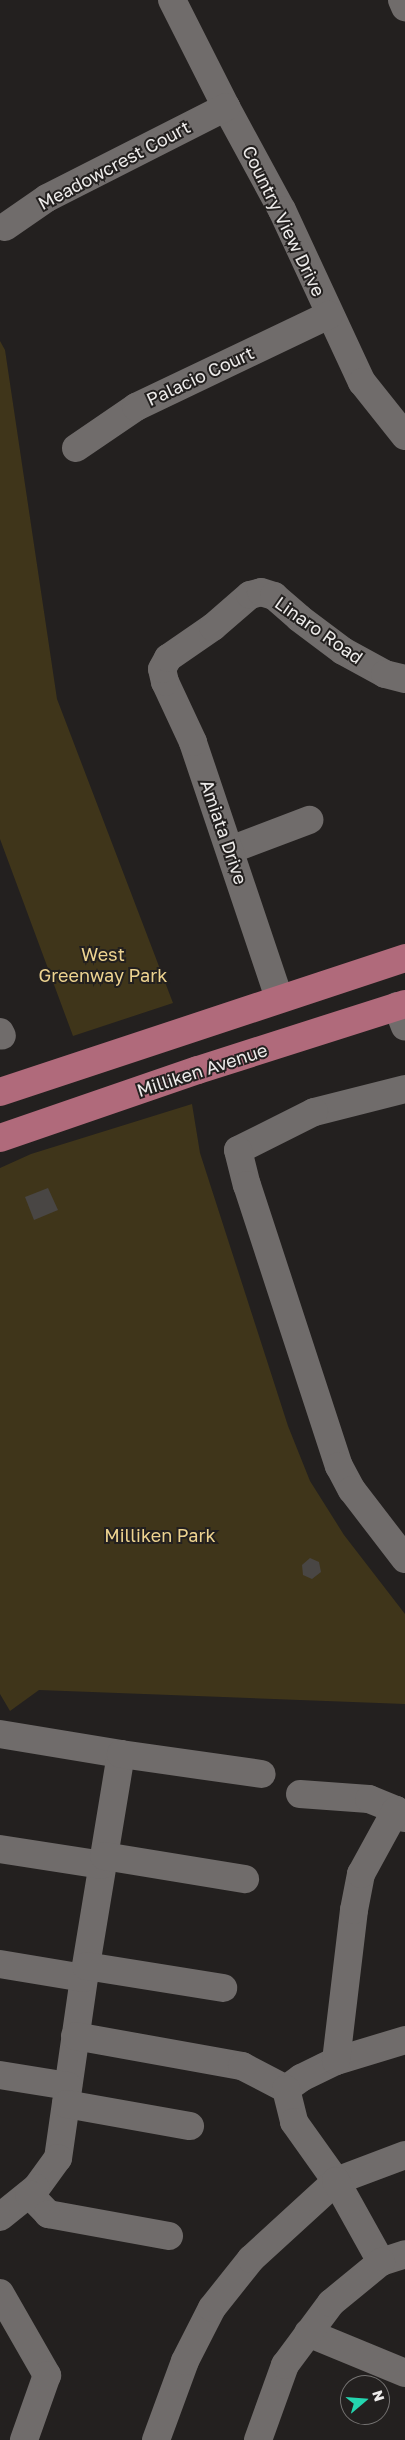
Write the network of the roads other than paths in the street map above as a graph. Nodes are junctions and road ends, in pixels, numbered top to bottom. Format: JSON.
{"nodes":[{"id":1,"x":402,"y":0,"type":"edge"},
{"id":2,"x":174,"y":1,"type":"edge"},
{"id":3,"x":405,"y":6,"type":"edge"},
{"id":4,"x":226,"y":106,"type":"junction"},
{"id":5,"x":5,"y":227,"type":"dead end"},
{"id":6,"x":329,"y":315,"type":"junction"},
{"id":7,"x":405,"y":436,"type":"edge"},
{"id":8,"x":76,"y":448,"type":"dead end"},
{"id":9,"x":162,"y":669,"type":"joint"},
{"id":10,"x":405,"y":679,"type":"edge"},
{"id":11,"x":309,"y":820,"type":"dead end"},
{"id":12,"x":230,"y":850,"type":"junction"},
{"id":13,"x":405,"y":958,"type":"edge"},
{"id":14,"x":279,"y":998,"type":"junction"},
{"id":15,"x":402,"y":1012,"type":"edge"},
{"id":16,"x":405,"y":1089,"type":"edge"},
{"id":17,"x":0,"y":1092,"type":"edge"},
{"id":18,"x":0,"y":1138,"type":"edge"},
{"id":19,"x":405,"y":1560,"type":"edge"},
{"id":20,"x":0,"y":1734,"type":"edge"},
{"id":21,"x":121,"y":1754,"type":"junction"},
{"id":22,"x":262,"y":1774,"type":"dead end"},
{"id":23,"x":300,"y":1794,"type":"dead end"},
{"id":24,"x":401,"y":1814,"type":"edge"},
{"id":25,"x":0,"y":1849,"type":"edge"},
{"id":26,"x":103,"y":1861,"type":"junction"},
{"id":27,"x":245,"y":1879,"type":"dead end"},
{"id":28,"x":0,"y":1964,"type":"edge"},
{"id":29,"x":85,"y":1972,"type":"junction"},
{"id":30,"x":222,"y":1988,"type":"dead end"},
{"id":31,"x":75,"y":2036,"type":"junction"},
{"id":32,"x":405,"y":2040,"type":"edge"},
{"id":33,"x":336,"y":2061,"type":"junction"},
{"id":34,"x":0,"y":2075,"type":"edge"},
{"id":35,"x":286,"y":2089,"type":"junction"},
{"id":36,"x":67,"y":2095,"type":"junction"},
{"id":37,"x":190,"y":2126,"type":"dead end"},
{"id":38,"x":405,"y":2155,"type":"edge"},
{"id":39,"x":336,"y":2181,"type":"junction"},
{"id":40,"x":29,"y":2194,"type":"junction"},
{"id":41,"x":0,"y":2217,"type":"edge"},
{"id":42,"x":169,"y":2236,"type":"dead end"},
{"id":43,"x":393,"y":2258,"type":"edge"},
{"id":44,"x":0,"y":2293,"type":"edge"},
{"id":45,"x":308,"y":2333,"type":"junction"},
{"id":46,"x":405,"y":2373,"type":"edge"},
{"id":47,"x":24,"y":2440,"type":"edge"},
{"id":48,"x":156,"y":2440,"type":"edge"},
{"id":49,"x":258,"y":2440,"type":"edge"}],
"edges":[{"from":1,"to":3,"type":"street"},
{"from":2,"to":4,"type":"street","name":"Country View Drive"},
{"from":4,"to":5,"type":"street","name":"Meadowcrest Court"},
{"from":4,"to":6,"type":"street","name":"Country View Drive"},
{"from":6,"to":7,"type":"street","name":"Country View Drive"},
{"from":6,"to":8,"type":"street","name":"Palacio Court"},
{"from":9,"to":10,"type":"street","name":"Linaro Road"},
{"from":9,"to":12,"type":"street","name":"Amiata Drive"},
{"from":11,"to":12,"type":"street"},
{"from":12,"to":14,"type":"street","name":"Amiata Drive"},
{"from":13,"to":14,"type":"main road"},
{"from":14,"to":17,"type":"main road"},
{"from":15,"to":18,"type":"main road","name":"Milliken Avenue"},
{"from":16,"to":19,"type":"street"},
{"from":20,"to":21,"type":"street"},
{"from":21,"to":22,"type":"street"},
{"from":21,"to":26,"type":"street"},
{"from":23,"to":24,"type":"street"},
{"from":24,"to":33,"type":"street"},
{"from":25,"to":26,"type":"street"},
{"from":26,"to":27,"type":"street"},
{"from":26,"to":29,"type":"street"},
{"from":28,"to":29,"type":"street"},
{"from":29,"to":30,"type":"street"},
{"from":29,"to":31,"type":"street"},
{"from":31,"to":35,"type":"street"},
{"from":31,"to":36,"type":"street"},
{"from":32,"to":33,"type":"street"},
{"from":33,"to":35,"type":"street"},
{"from":34,"to":36,"type":"street"},
{"from":35,"to":39,"type":"street"},
{"from":36,"to":37,"type":"street"},
{"from":36,"to":40,"type":"street"},
{"from":38,"to":39,"type":"street"},
{"from":39,"to":43,"type":"street"},
{"from":39,"to":48,"type":"street"},
{"from":40,"to":41,"type":"street"},
{"from":40,"to":42,"type":"street"},
{"from":43,"to":45,"type":"street"},
{"from":44,"to":47,"type":"street"},
{"from":45,"to":46,"type":"street"},
{"from":45,"to":49,"type":"street"}]}
